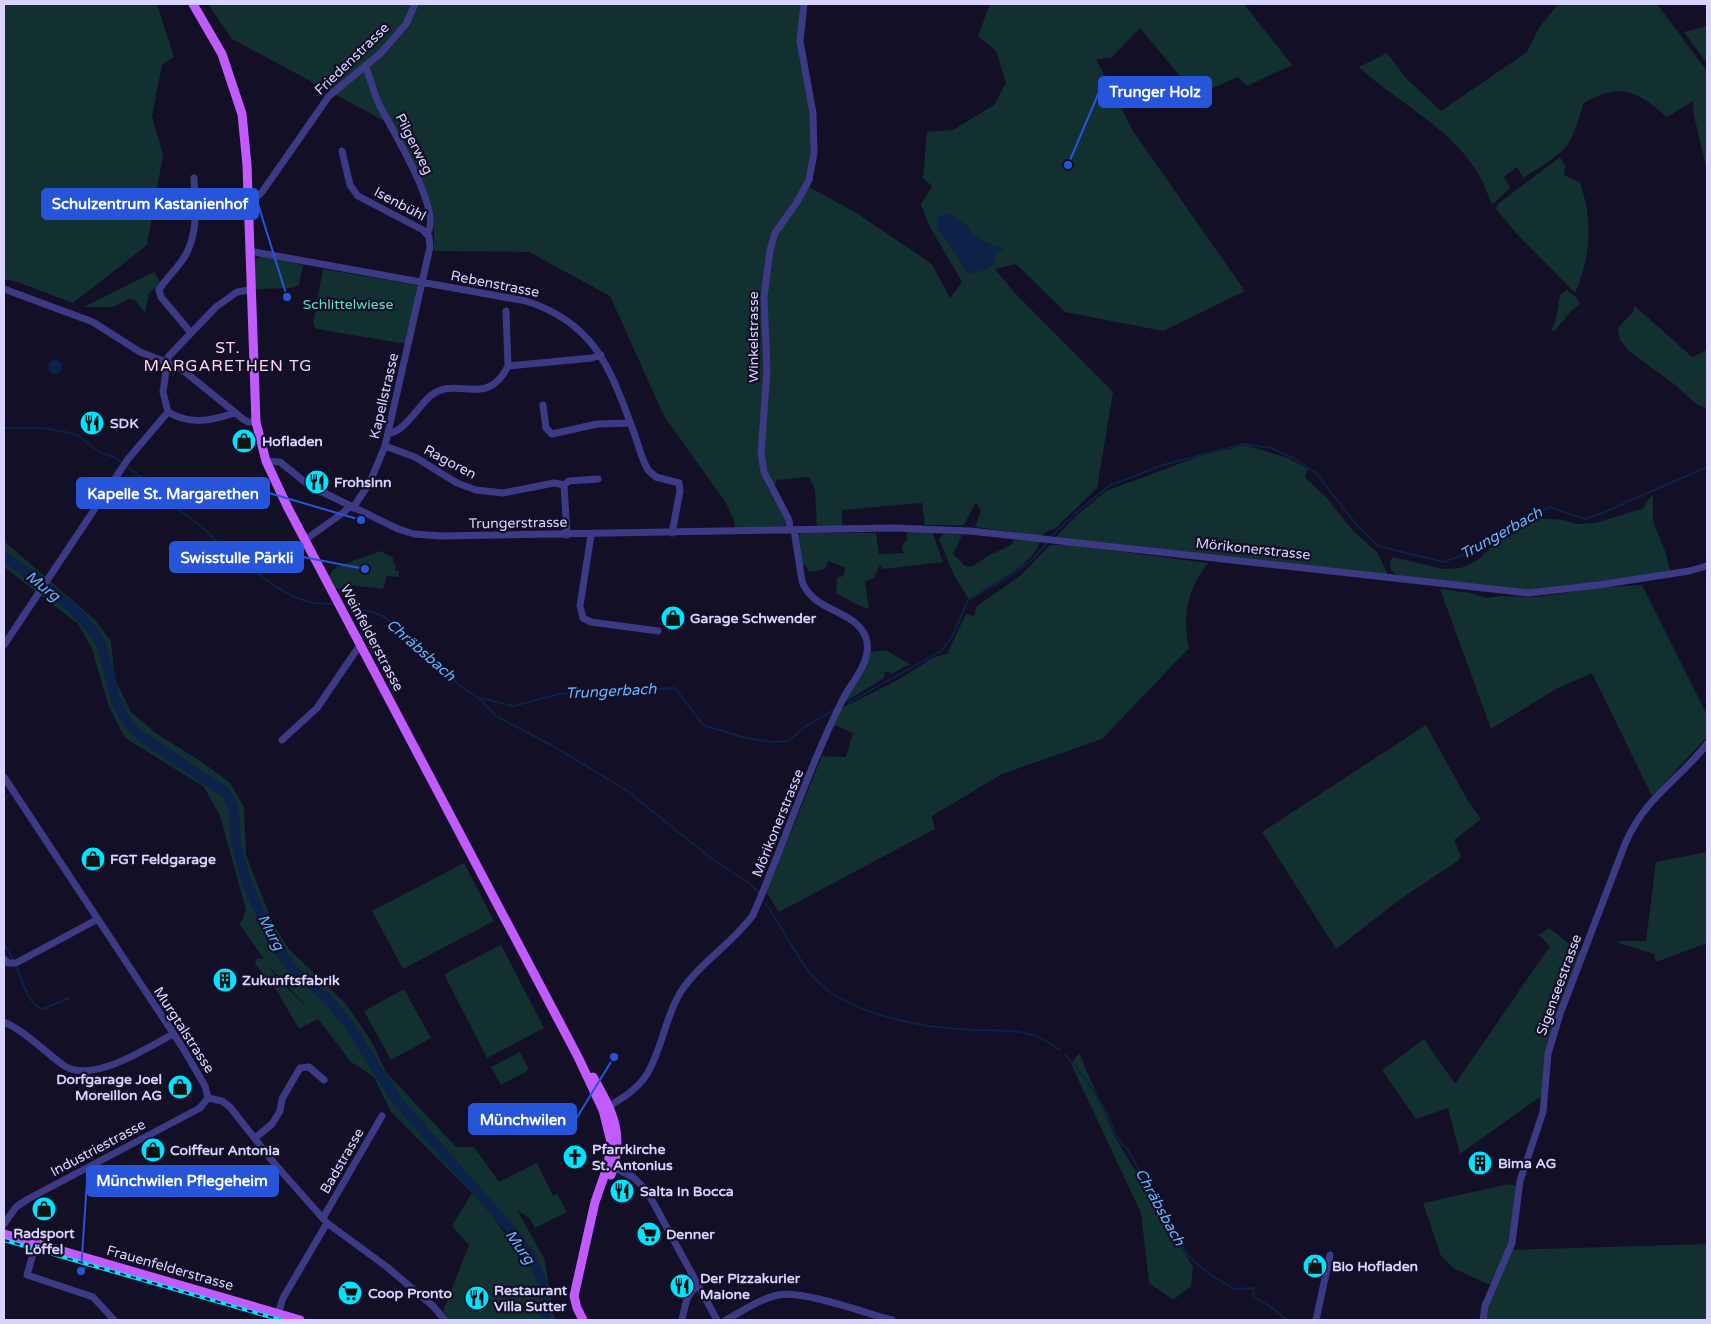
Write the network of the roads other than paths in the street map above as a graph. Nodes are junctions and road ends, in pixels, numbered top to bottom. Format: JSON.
{"nodes":[{"id":1,"x":193,"y":4,"type":"edge"},
{"id":2,"x":415,"y":4,"type":"edge"},
{"id":3,"x":804,"y":4,"type":"edge"},
{"id":4,"x":366,"y":68,"type":"junction"},
{"id":5,"x":342,"y":151,"type":"dead end"},
{"id":6,"x":194,"y":178,"type":"dead end"},
{"id":7,"x":248,"y":199,"type":"junction"},
{"id":8,"x":427,"y":234,"type":"junction"},
{"id":9,"x":249,"y":251,"type":"junction"},
{"id":10,"x":424,"y":284,"type":"junction"},
{"id":11,"x":4,"y":290,"type":"edge"},
{"id":12,"x":250,"y":290,"type":"junction"},
{"id":13,"x":506,"y":311,"type":"dead end"},
{"id":14,"x":191,"y":333,"type":"junction"},
{"id":15,"x":601,"y":355,"type":"junction"},
{"id":16,"x":167,"y":362,"type":"junction"},
{"id":17,"x":508,"y":366,"type":"junction"},
{"id":18,"x":544,"y":404,"type":"dead end"},
{"id":19,"x":168,"y":412,"type":"junction"},
{"id":20,"x":234,"y":413,"type":"junction"},
{"id":21,"x":256,"y":422,"type":"junction"},
{"id":22,"x":630,"y":423,"type":"junction"},
{"id":23,"x":389,"y":433,"type":"junction"},
{"id":24,"x":385,"y":446,"type":"junction"},
{"id":25,"x":266,"y":461,"type":"junction"},
{"id":26,"x":764,"y":472,"type":"joint"},
{"id":27,"x":598,"y":479,"type":"dead end"},
{"id":28,"x":564,"y":485,"type":"junction"},
{"id":29,"x":352,"y":507,"type":"junction"},
{"id":30,"x":792,"y":530,"type":"junction"},
{"id":31,"x":672,"y":533,"type":"junction"},
{"id":32,"x":567,"y":535,"type":"junction"},
{"id":33,"x":591,"y":535,"type":"junction"},
{"id":34,"x":305,"y":540,"type":"junction"},
{"id":35,"x":1707,"y":566,"type":"edge"},
{"id":36,"x":658,"y":631,"type":"dead end"},
{"id":37,"x":4,"y":645,"type":"edge"},
{"id":38,"x":360,"y":645,"type":"junction"},
{"id":39,"x":282,"y":740,"type":"dead end"},
{"id":40,"x":1707,"y":744,"type":"edge"},
{"id":41,"x":4,"y":777,"type":"edge"},
{"id":42,"x":98,"y":919,"type":"junction"},
{"id":43,"x":4,"y":959,"type":"edge"},
{"id":44,"x":4,"y":1022,"type":"edge"},
{"id":45,"x":173,"y":1034,"type":"junction"},
{"id":46,"x":324,"y":1080,"type":"dead end"},
{"id":47,"x":208,"y":1098,"type":"junction"},
{"id":48,"x":606,"y":1108,"type":"junction"},
{"id":49,"x":382,"y":1116,"type":"dead end"},
{"id":50,"x":255,"y":1138,"type":"junction"},
{"id":51,"x":611,"y":1166,"type":"junction"},
{"id":52,"x":325,"y":1220,"type":"junction"},
{"id":53,"x":4,"y":1224,"type":"edge"},
{"id":54,"x":4,"y":1234,"type":"edge"},
{"id":55,"x":36,"y":1243,"type":"junction"},
{"id":56,"x":1330,"y":1255,"type":"dead end"},
{"id":57,"x":698,"y":1286,"type":"junction"},
{"id":58,"x":280,"y":1316,"type":"edge"},
{"id":59,"x":114,"y":1320,"type":"edge"},
{"id":60,"x":300,"y":1320,"type":"edge"},
{"id":61,"x":445,"y":1320,"type":"edge"},
{"id":62,"x":584,"y":1320,"type":"edge"},
{"id":63,"x":682,"y":1320,"type":"edge"},
{"id":64,"x":717,"y":1320,"type":"edge"},
{"id":65,"x":726,"y":1320,"type":"edge"},
{"id":66,"x":887,"y":1320,"type":"edge"},
{"id":67,"x":1316,"y":1320,"type":"edge"},
{"id":68,"x":1482,"y":1320,"type":"edge"}],
"edges":[{"from":1,"to":7,"type":"main road","name":"Weinfelderstrasse"},
{"from":2,"to":4,"type":"street","name":"Friedenstrasse"},
{"from":3,"to":26,"type":"street","name":"Winkelstrasse"},
{"from":4,"to":7,"type":"street","name":"Friedenstrasse"},
{"from":4,"to":8,"type":"street","name":"Pilgerweg"},
{"from":5,"to":8,"type":"street","name":"Isenbühl"},
{"from":6,"to":14,"type":"street"},
{"from":7,"to":9,"type":"main road","name":"Weinfelderstrasse"},
{"from":8,"to":10,"type":"street","name":"Isenbühl"},
{"from":9,"to":10,"type":"street","name":"Rebenstrasse"},
{"from":9,"to":12,"type":"main road","name":"Weinfelderstrasse"},
{"from":10,"to":15,"type":"street","name":"Rebenstrasse"},
{"from":10,"to":23,"type":"street","name":"Kapellstrasse"},
{"from":11,"to":16,"type":"street"},
{"from":12,"to":14,"type":"street"},
{"from":12,"to":21,"type":"main road","name":"Weinfelderstrasse"},
{"from":13,"to":17,"type":"street"},
{"from":14,"to":16,"type":"street"},
{"from":15,"to":17,"type":"street"},
{"from":15,"to":22,"type":"street","name":"Rebenstrasse"},
{"from":16,"to":19,"type":"street"},
{"from":16,"to":20,"type":"street"},
{"from":17,"to":23,"type":"street"},
{"from":18,"to":22,"type":"street"},
{"from":19,"to":20,"type":"street"},
{"from":19,"to":37,"type":"street"},
{"from":20,"to":21,"type":"street"},
{"from":21,"to":25,"type":"main road","name":"Weinfelderstrasse"},
{"from":22,"to":31,"type":"street","name":"Rebenstrasse"},
{"from":23,"to":24,"type":"street","name":"Kapellstrasse"},
{"from":24,"to":28,"type":"street","name":"Ragoren"},
{"from":24,"to":29,"type":"street","name":"Kapellstrasse"},
{"from":25,"to":29,"type":"street","name":"Trungerstrasse"},
{"from":25,"to":34,"type":"main road","name":"Weinfelderstrasse"},
{"from":26,"to":30,"type":"street","name":"Mörikonerstrasse"},
{"from":27,"to":28,"type":"street","name":"Ragoren"},
{"from":28,"to":32,"type":"street"},
{"from":29,"to":32,"type":"street","name":"Trungerstrasse"},
{"from":29,"to":34,"type":"street","name":"Kapellstrasse"},
{"from":30,"to":31,"type":"street","name":"Trungerstrasse"},
{"from":30,"to":35,"type":"street","name":"Mörikonerstrasse"},
{"from":30,"to":48,"type":"street","name":"Mörikonerstrasse"},
{"from":31,"to":33,"type":"street","name":"Trungerstrasse"},
{"from":32,"to":33,"type":"street","name":"Trungerstrasse"},
{"from":33,"to":36,"type":"street"},
{"from":34,"to":38,"type":"main road","name":"Weinfelderstrasse"},
{"from":38,"to":39,"type":"street"},
{"from":38,"to":48,"type":"main road","name":"Weinfelderstrasse"},
{"from":40,"to":68,"type":"street","name":"Sigenseestrasse"},
{"from":41,"to":42,"type":"street","name":"Murgtalstrasse"},
{"from":42,"to":43,"type":"street"},
{"from":42,"to":45,"type":"street","name":"Murgtalstrasse"},
{"from":44,"to":45,"type":"street"},
{"from":45,"to":47,"type":"street","name":"Murgtalstrasse"},
{"from":46,"to":50,"type":"street"},
{"from":47,"to":50,"type":"street"},
{"from":47,"to":53,"type":"street","name":"Industriestrasse"},
{"from":48,"to":51,"type":"main road","name":"Weinfelderstrasse"},
{"from":49,"to":52,"type":"street","name":"Badstrasse"},
{"from":50,"to":52,"type":"street"},
{"from":51,"to":57,"type":"street"},
{"from":51,"to":62,"type":"main road","name":"Weinfelderstrasse"},
{"from":52,"to":58,"type":"street","name":"Badstrasse"},
{"from":52,"to":61,"type":"street"},
{"from":54,"to":55,"type":"main road","name":"Frauenfelderstrasse"},
{"from":55,"to":58,"type":"main road","name":"Frauenfelderstrasse"},
{"from":55,"to":59,"type":"street"},
{"from":56,"to":67,"type":"street"},
{"from":57,"to":63,"type":"street"},
{"from":57,"to":64,"type":"street"},
{"from":58,"to":60,"type":"main road","name":"Frauenfelderstrasse"},
{"from":65,"to":66,"type":"street"}]}
